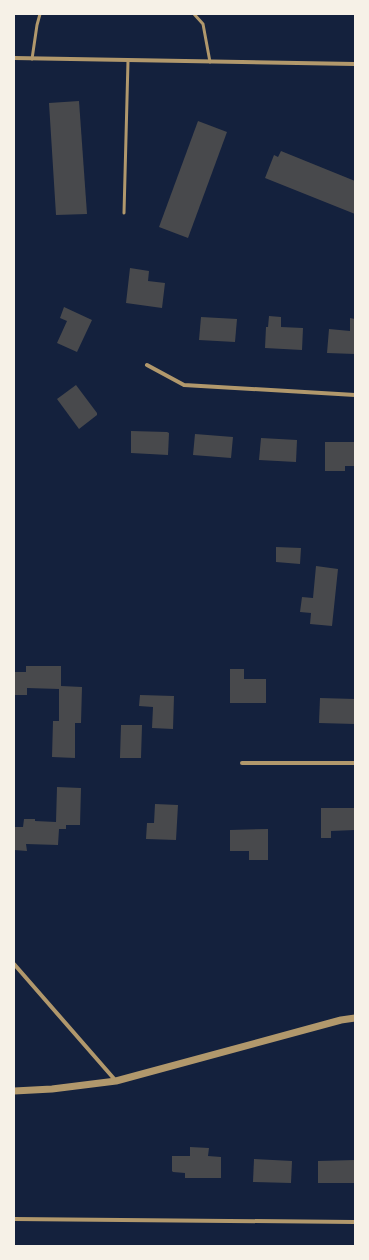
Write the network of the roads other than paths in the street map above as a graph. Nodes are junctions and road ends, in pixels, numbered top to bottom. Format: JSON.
{"nodes":[{"id":1,"x":40,"y":14,"type":"edge"},
{"id":2,"x":194,"y":14,"type":"edge"},
{"id":3,"x":14,"y":58,"type":"edge"},
{"id":4,"x":32,"y":59,"type":"junction"},
{"id":5,"x":128,"y":61,"type":"junction"},
{"id":6,"x":210,"y":62,"type":"junction"},
{"id":7,"x":355,"y":64,"type":"edge"},
{"id":8,"x":124,"y":214,"type":"dead end"},
{"id":9,"x":147,"y":365,"type":"dead end"},
{"id":10,"x":355,"y":395,"type":"edge"},
{"id":11,"x":355,"y":762,"type":"edge"},
{"id":12,"x":242,"y":763,"type":"dead end"},
{"id":13,"x":14,"y":964,"type":"edge"},
{"id":14,"x":355,"y":1018,"type":"edge"},
{"id":15,"x":116,"y":1081,"type":"junction"},
{"id":16,"x":14,"y":1091,"type":"edge"},
{"id":17,"x":14,"y":1219,"type":"edge"},
{"id":18,"x":355,"y":1222,"type":"edge"}],
"edges":[{"from":1,"to":4,"type":"lane"},
{"from":2,"to":6,"type":"lane"},
{"from":3,"to":4,"type":"street"},
{"from":4,"to":5,"type":"street"},
{"from":5,"to":6,"type":"street"},
{"from":5,"to":8,"type":"lane"},
{"from":6,"to":7,"type":"street"},
{"from":9,"to":10,"type":"street"},
{"from":11,"to":12,"type":"street"},
{"from":13,"to":15,"type":"street"},
{"from":14,"to":15,"type":"street"},
{"from":15,"to":16,"type":"street"},
{"from":17,"to":18,"type":"street"}]}
